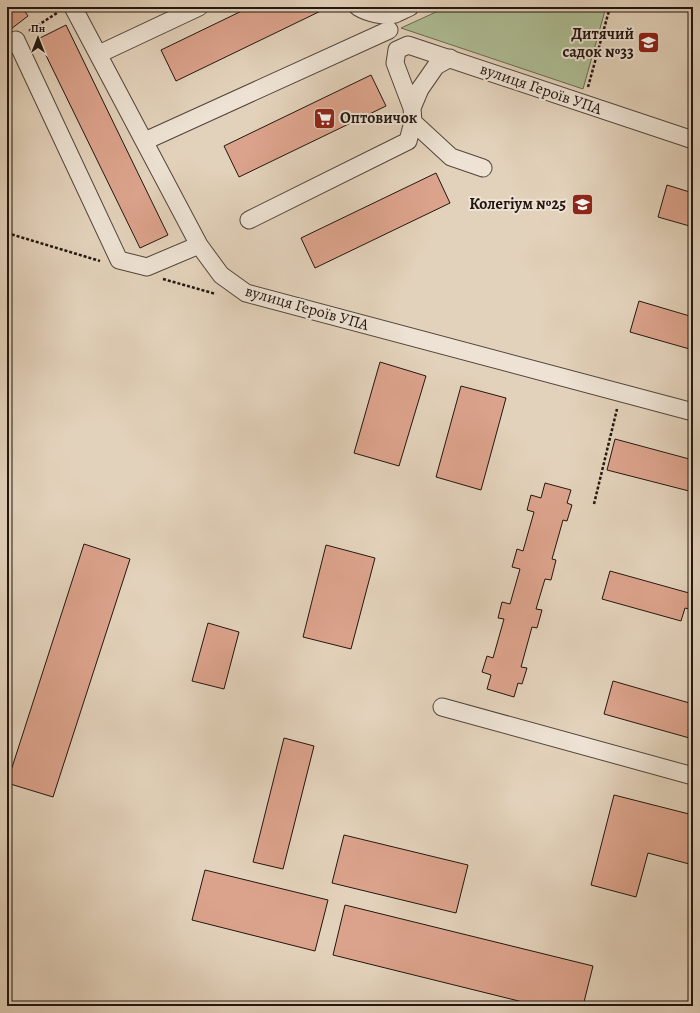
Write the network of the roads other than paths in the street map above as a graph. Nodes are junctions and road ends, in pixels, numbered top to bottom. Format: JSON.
{"nodes":[{"id":1,"x":199,"y":7,"type":"edge"},
{"id":2,"x":358,"y":7,"type":"edge"},
{"id":3,"x":410,"y":7,"type":"edge"},
{"id":4,"x":66,"y":9,"type":"edge"},
{"id":5,"x":388,"y":22,"type":"junction"},
{"id":6,"x":11,"y":43,"type":"edge"},
{"id":7,"x":408,"y":45,"type":"junction"},
{"id":8,"x":99,"y":54,"type":"junction"},
{"id":9,"x":450,"y":58,"type":"junction"},
{"id":10,"x":412,"y":115,"type":"junction"},
{"id":11,"x":693,"y":140,"type":"edge"},
{"id":12,"x":145,"y":141,"type":"junction"},
{"id":13,"x":483,"y":168,"type":"dead end"},
{"id":14,"x":249,"y":220,"type":"dead end"},
{"id":15,"x":199,"y":244,"type":"junction"},
{"id":16,"x":693,"y":412,"type":"edge"},
{"id":17,"x":442,"y":707,"type":"dead end"},
{"id":18,"x":693,"y":776,"type":"edge"}],
"edges":[{"from":1,"to":8,"type":"street"},
{"from":2,"to":5,"type":"street"},
{"from":3,"to":5,"type":"street"},
{"from":4,"to":8,"type":"street","name":"вулиця Героїв УПА"},
{"from":5,"to":7,"type":"street","name":"вулиця Героїв УПА"},
{"from":5,"to":12,"type":"street"},
{"from":6,"to":15,"type":"street"},
{"from":7,"to":9,"type":"street","name":"вулиця Героїв УПА"},
{"from":7,"to":10,"type":"street"},
{"from":8,"to":12,"type":"street","name":"вулиця Героїв УПА"},
{"from":9,"to":10,"type":"street"},
{"from":9,"to":11,"type":"street","name":"вулиця Героїв УПА"},
{"from":10,"to":13,"type":"street"},
{"from":10,"to":14,"type":"street"},
{"from":12,"to":15,"type":"street","name":"вулиця Героїв УПА"},
{"from":15,"to":16,"type":"street","name":"вулиця Героїв УПА"},
{"from":17,"to":18,"type":"street"}]}
